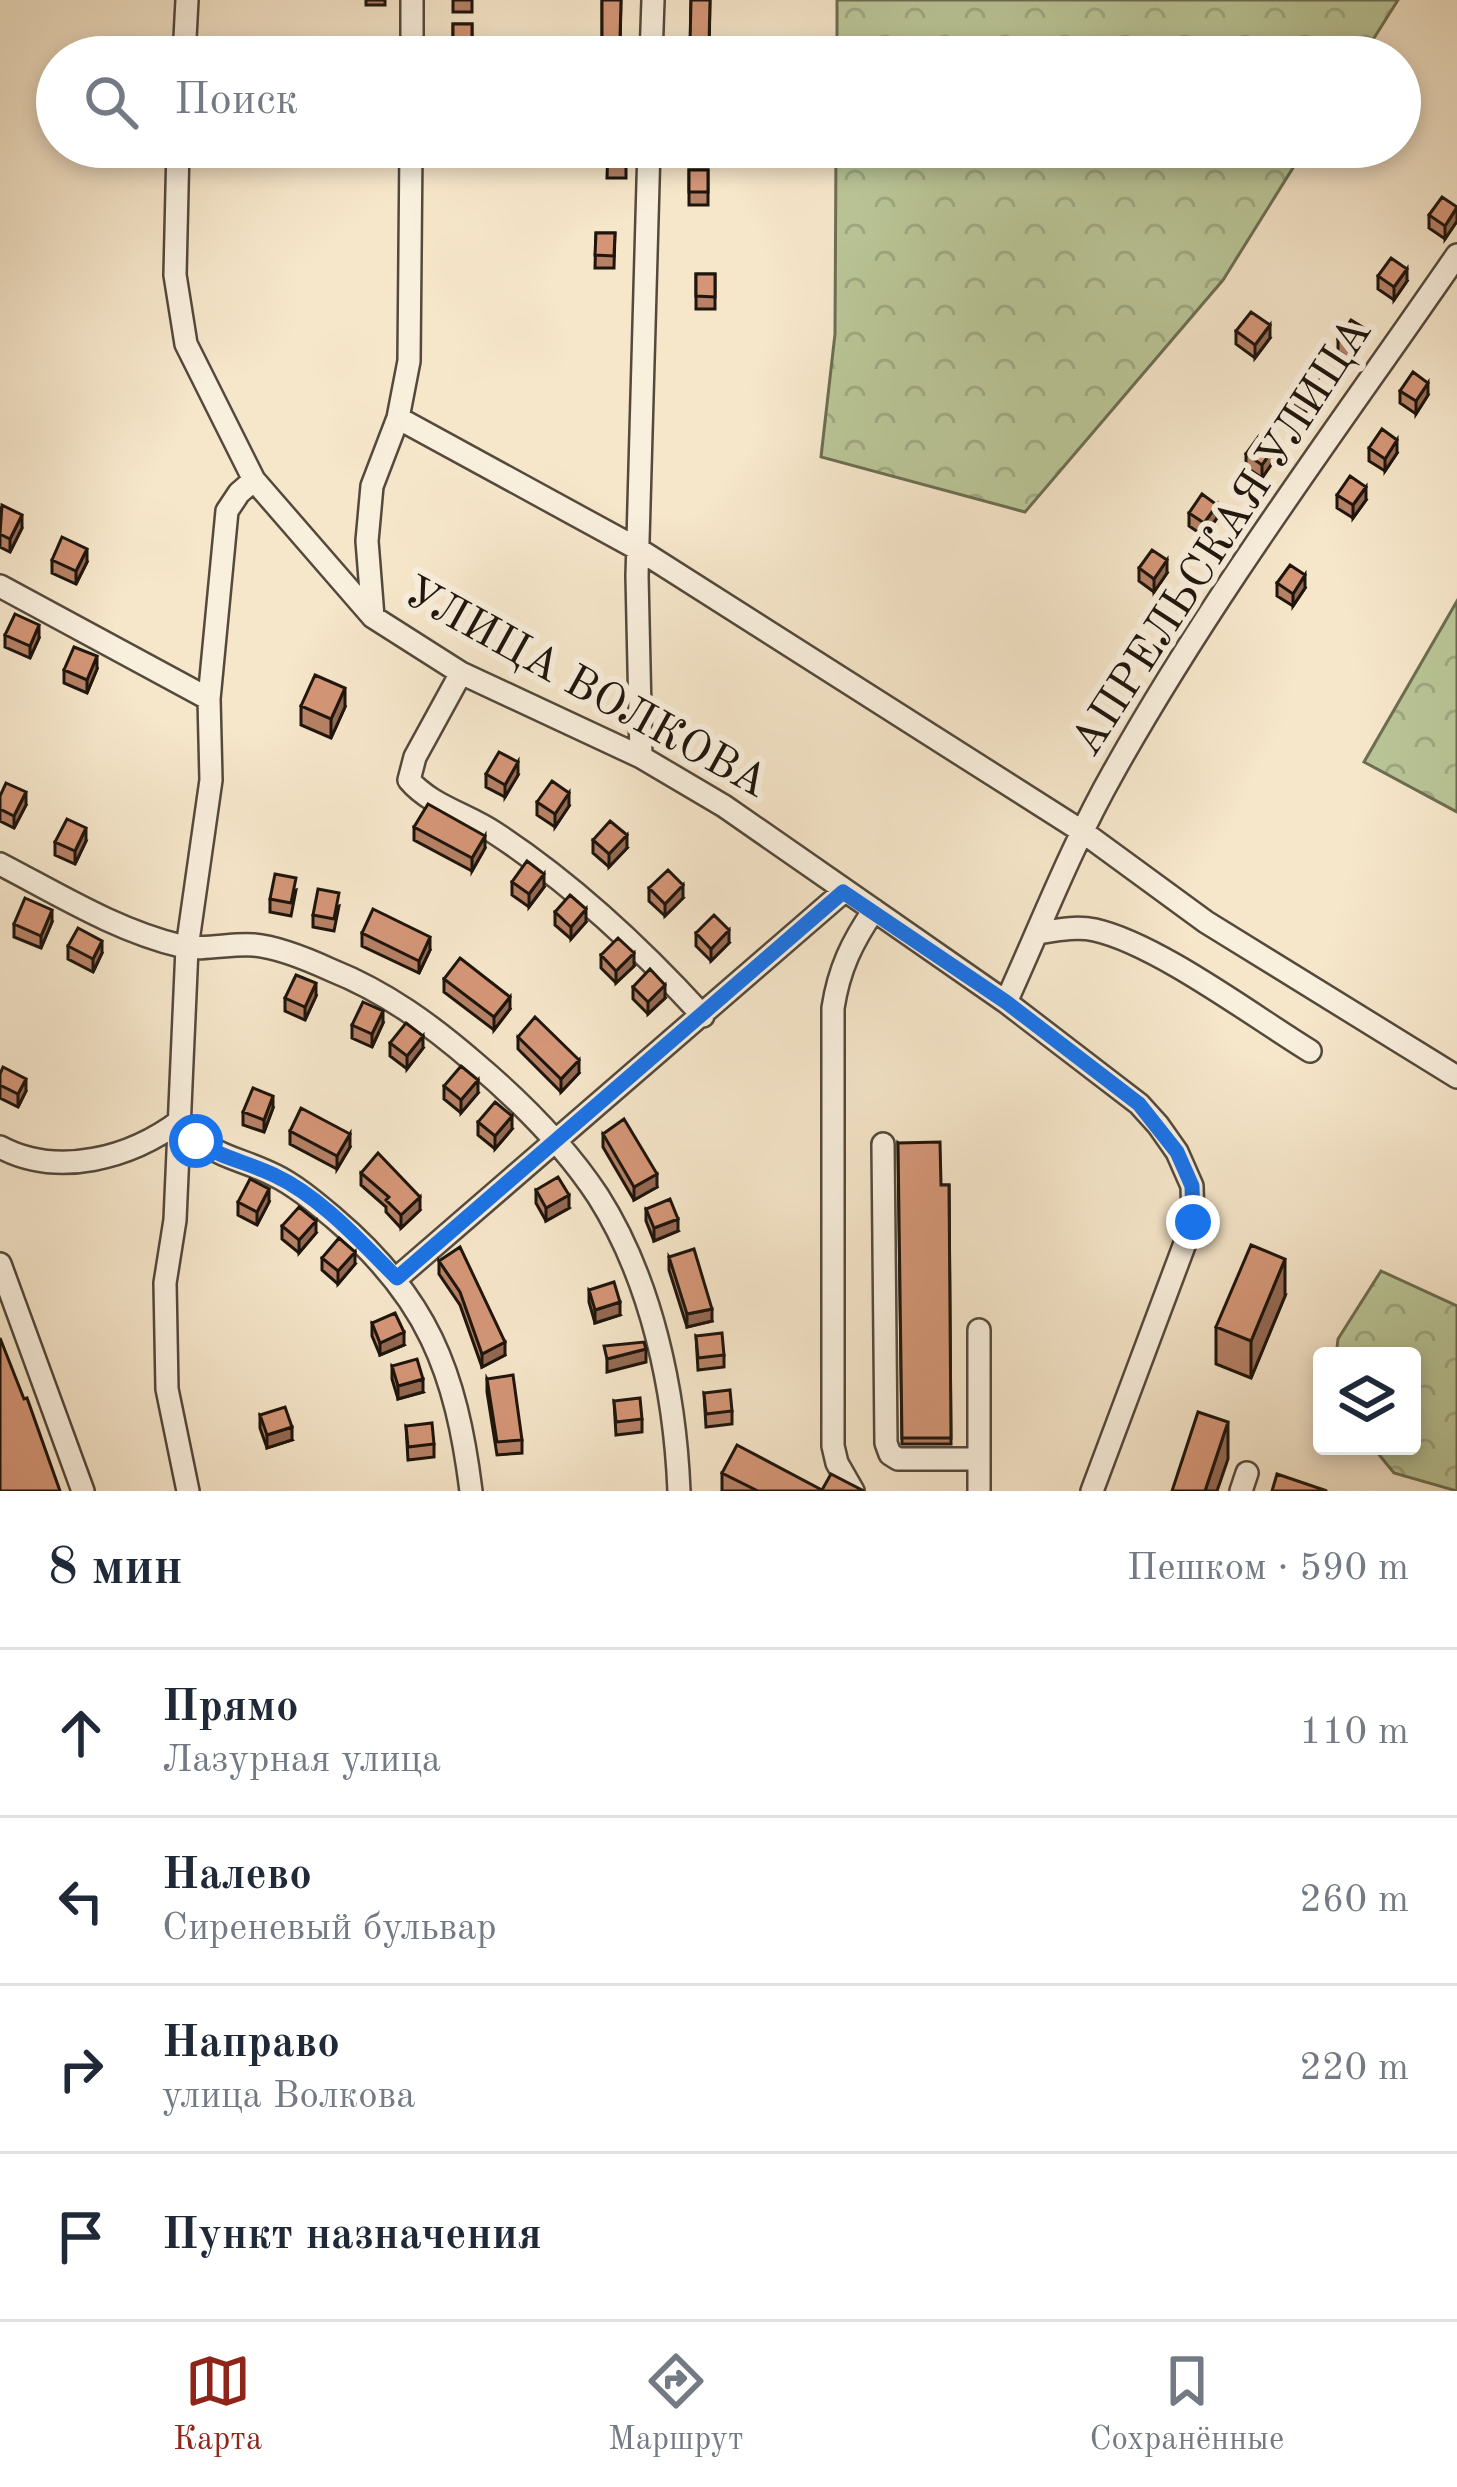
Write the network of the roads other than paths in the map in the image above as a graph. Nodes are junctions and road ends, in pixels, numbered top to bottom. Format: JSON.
{"nodes":[{"id":1,"x":187,"y":0,"type":"edge"},
{"id":2,"x":412,"y":0,"type":"edge"},
{"id":3,"x":653,"y":0,"type":"edge"},
{"id":4,"x":185,"y":36,"type":"edge"},
{"id":5,"x":412,"y":36,"type":"edge"},
{"id":6,"x":652,"y":36,"type":"edge"},
{"id":7,"x":178,"y":168,"type":"edge"},
{"id":8,"x":411,"y":168,"type":"edge"},
{"id":9,"x":648,"y":168,"type":"edge"},
{"id":10,"x":1457,"y":255,"type":"edge"},
{"id":11,"x":398,"y":418,"type":"junction"},
{"id":12,"x":254,"y":479,"type":"junction"},
{"id":13,"x":638,"y":549,"type":"junction"},
{"id":14,"x":0,"y":586,"type":"edge"},
{"id":15,"x":373,"y":617,"type":"junction"},
{"id":16,"x":461,"y":673,"type":"junction"},
{"id":17,"x":209,"y":699,"type":"junction"},
{"id":18,"x":641,"y":757,"type":"junction"},
{"id":19,"x":1083,"y":832,"type":"junction"},
{"id":20,"x":0,"y":864,"type":"edge"},
{"id":21,"x":843,"y":892,"type":"junction"},
{"id":22,"x":874,"y":910,"type":"junction"},
{"id":23,"x":1038,"y":933,"type":"junction"},
{"id":24,"x":187,"y":948,"type":"junction"},
{"id":25,"x":1006,"y":1002,"type":"junction"},
{"id":26,"x":703,"y":1016,"type":"junction"},
{"id":27,"x":1310,"y":1051,"type":"dead end"},
{"id":28,"x":1457,"y":1077,"type":"edge"},
{"id":29,"x":181,"y":1120,"type":"junction"},
{"id":30,"x":556,"y":1142,"type":"junction"},
{"id":31,"x":883,"y":1144,"type":"dead end"},
{"id":32,"x":3,"y":1155,"type":"edge"},
{"id":33,"x":0,"y":1264,"type":"edge"},
{"id":34,"x":397,"y":1278,"type":"junction"},
{"id":35,"x":979,"y":1330,"type":"dead end"},
{"id":36,"x":979,"y":1460,"type":"junction"},
{"id":37,"x":83,"y":1491,"type":"edge"},
{"id":38,"x":188,"y":1491,"type":"edge"},
{"id":39,"x":470,"y":1491,"type":"edge"},
{"id":40,"x":679,"y":1491,"type":"edge"},
{"id":41,"x":853,"y":1491,"type":"edge"},
{"id":42,"x":979,"y":1491,"type":"edge"},
{"id":43,"x":1092,"y":1491,"type":"edge"}],
"edges":[{"from":1,"to":4,"type":"street"},
{"from":2,"to":5,"type":"street"},
{"from":3,"to":6,"type":"street"},
{"from":7,"to":12,"type":"street","name":"УЛИЦА ВОЛКОВА"},
{"from":8,"to":11,"type":"street"},
{"from":9,"to":13,"type":"street"},
{"from":10,"to":19,"type":"street","name":"АПРЕЛЬСКАЯ УЛИЦА"},
{"from":11,"to":13,"type":"street"},
{"from":11,"to":15,"type":"street"},
{"from":12,"to":15,"type":"street","name":"УЛИЦА ВОЛКОВА"},
{"from":12,"to":17,"type":"street"},
{"from":13,"to":18,"type":"street"},
{"from":13,"to":19,"type":"street"},
{"from":14,"to":17,"type":"street"},
{"from":15,"to":16,"type":"street","name":"УЛИЦА ВОЛКОВА"},
{"from":16,"to":18,"type":"street","name":"УЛИЦА ВОЛКОВА"},
{"from":16,"to":26,"type":"street"},
{"from":17,"to":24,"type":"street"},
{"from":18,"to":21,"type":"street","name":"УЛИЦА ВОЛКОВА"},
{"from":19,"to":23,"type":"street","name":"АПРЕЛЬСКАЯ УЛИЦА"},
{"from":19,"to":28,"type":"street"},
{"from":20,"to":24,"type":"street"},
{"from":21,"to":22,"type":"street","name":"УЛИЦА ВОЛКОВА"},
{"from":21,"to":26,"type":"street"},
{"from":22,"to":25,"type":"street","name":"УЛИЦА ВОЛКОВА"},
{"from":22,"to":41,"type":"street"},
{"from":23,"to":25,"type":"street","name":"АПРЕЛЬСКАЯ УЛИЦА"},
{"from":23,"to":27,"type":"street"},
{"from":24,"to":29,"type":"street"},
{"from":24,"to":30,"type":"street"},
{"from":25,"to":43,"type":"street","name":"УЛИЦА ВОЛКОВА"},
{"from":26,"to":30,"type":"street"},
{"from":29,"to":32,"type":"street"},
{"from":29,"to":34,"type":"street"},
{"from":29,"to":38,"type":"street"},
{"from":30,"to":34,"type":"street"},
{"from":30,"to":40,"type":"street"},
{"from":31,"to":36,"type":"street"},
{"from":33,"to":37,"type":"street"},
{"from":34,"to":39,"type":"street"},
{"from":35,"to":36,"type":"street"},
{"from":36,"to":42,"type":"street"}]}
